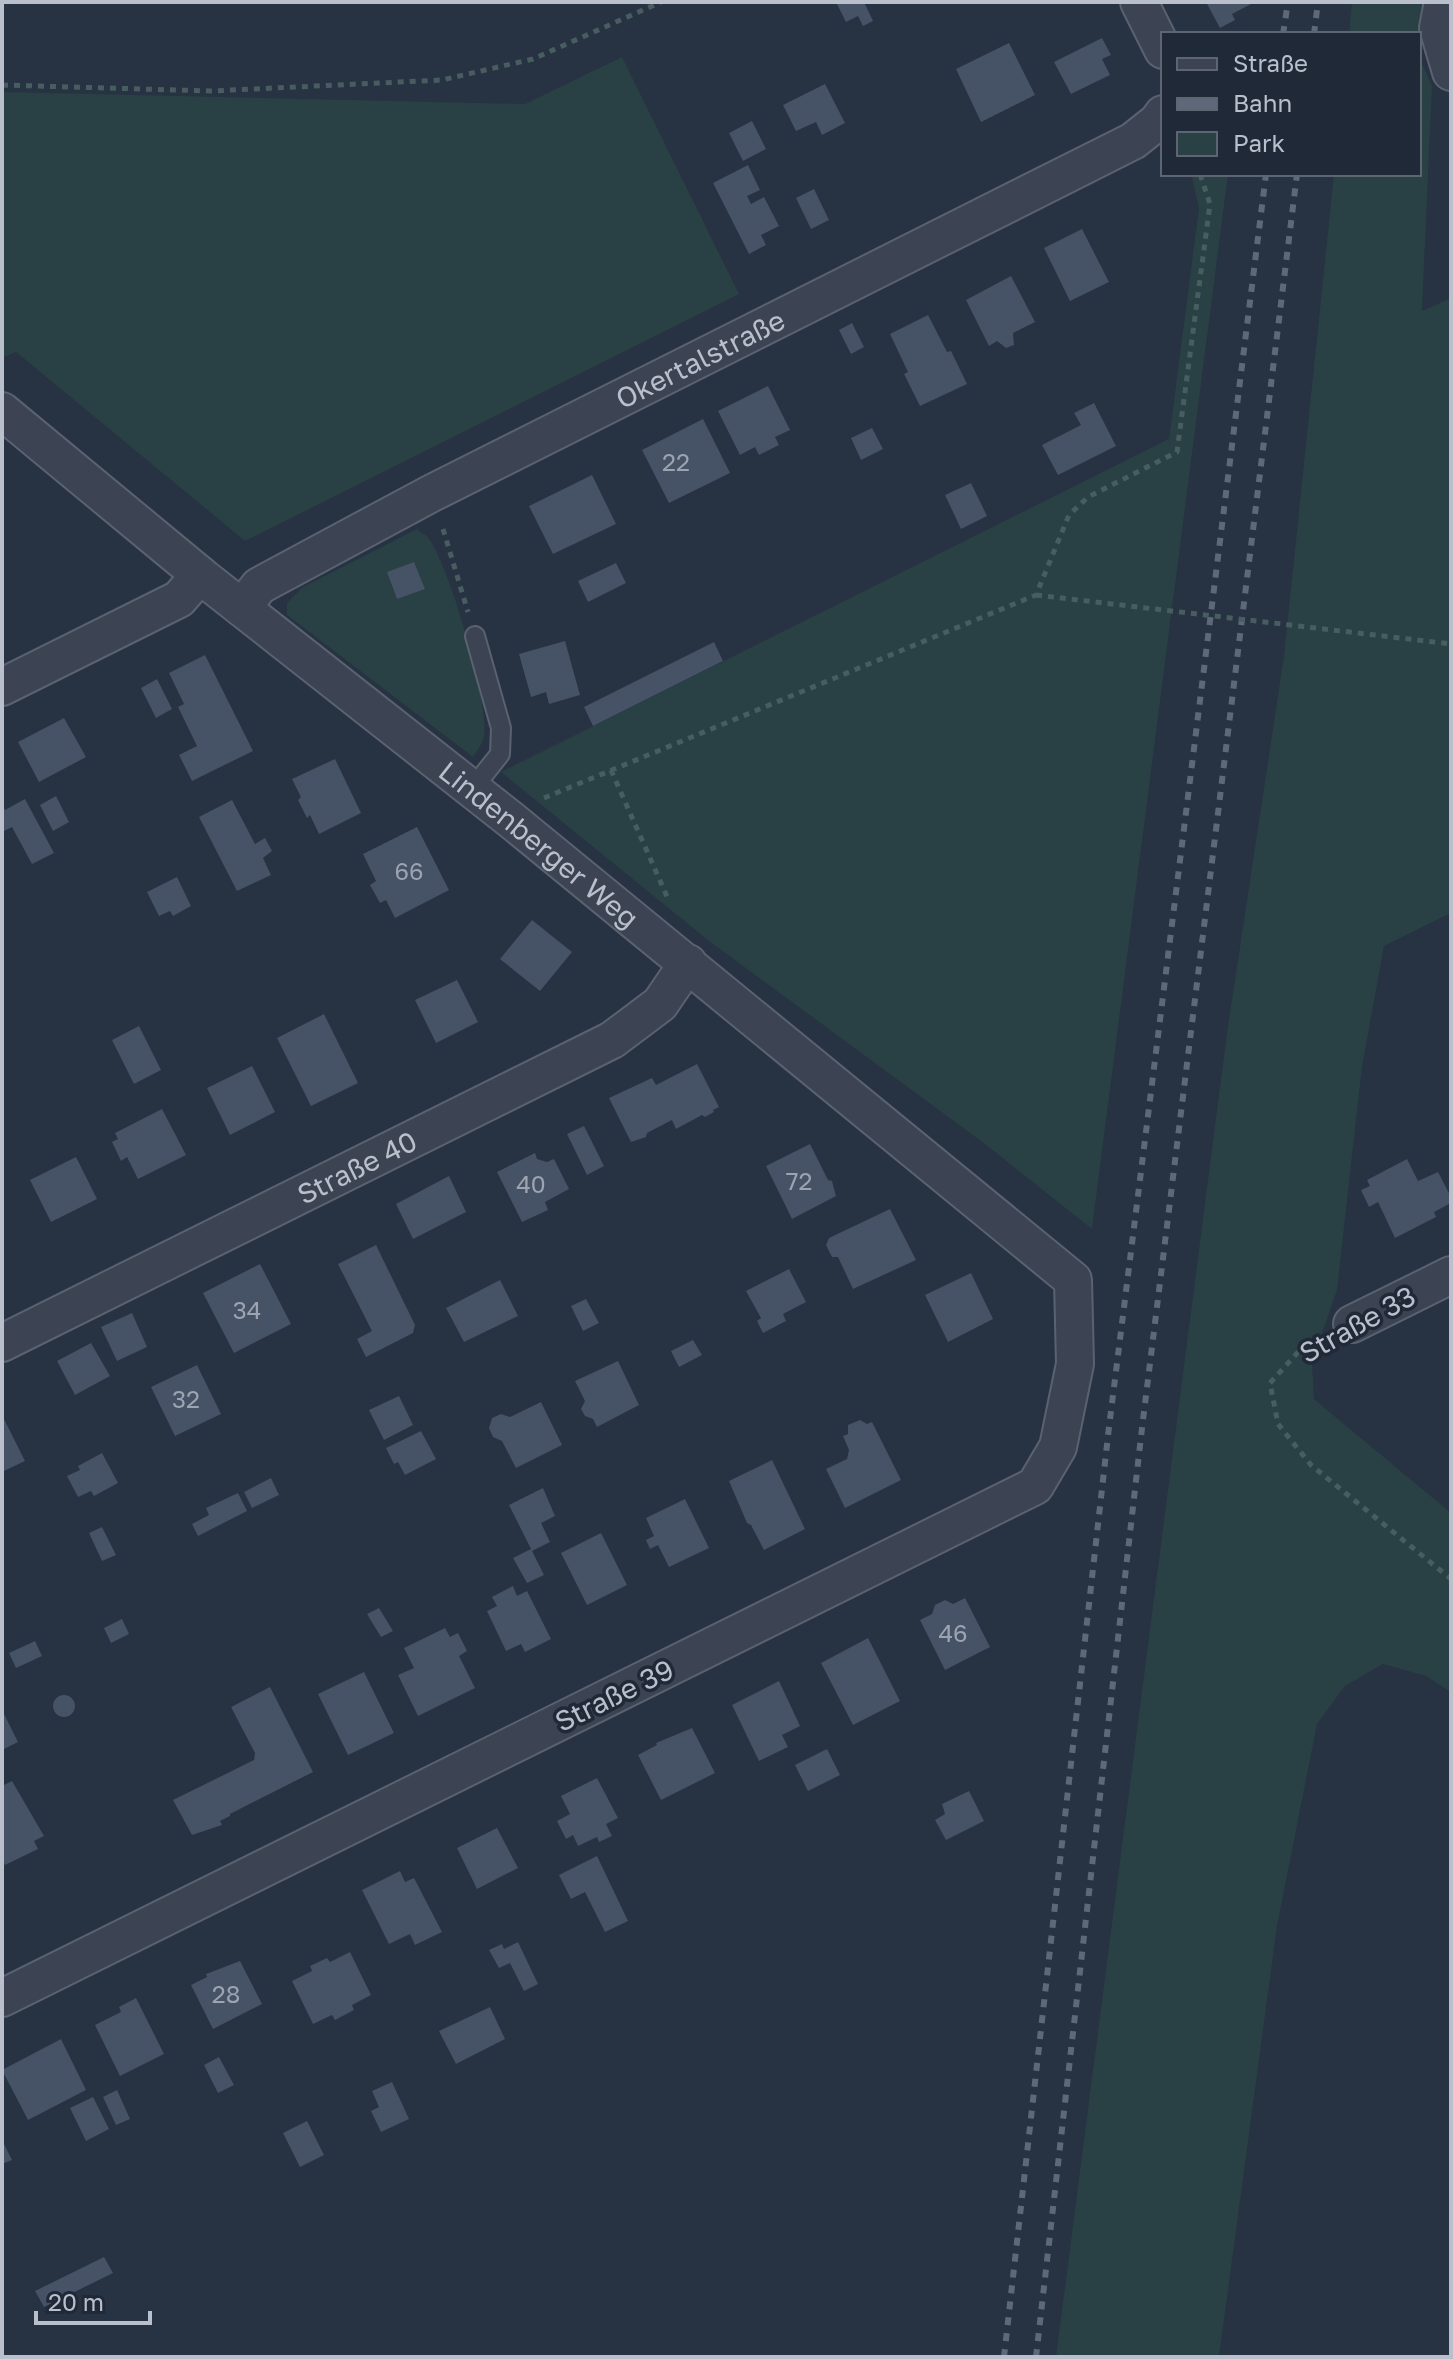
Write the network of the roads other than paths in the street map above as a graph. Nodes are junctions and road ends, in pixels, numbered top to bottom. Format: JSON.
{"nodes":[{"id":1,"x":1139,"y":2,"type":"edge"},
{"id":2,"x":1443,"y":2,"type":"edge"},
{"id":3,"x":1161,"y":46,"type":"edge"},
{"id":4,"x":1451,"y":72,"type":"edge"},
{"id":5,"x":1161,"y":117,"type":"edge"},
{"id":6,"x":2,"y":411,"type":"edge"},
{"id":7,"x":200,"y":575,"type":"junction"},
{"id":8,"x":242,"y":608,"type":"junction"},
{"id":9,"x":475,"y":636,"type":"road end"},
{"id":10,"x":2,"y":687,"type":"edge"},
{"id":11,"x":473,"y":788,"type":"junction"},
{"id":12,"x":688,"y":963,"type":"junction"},
{"id":13,"x":1451,"y":1275,"type":"edge"},
{"id":14,"x":1073,"y":1280,"type":"joint"},
{"id":15,"x":1352,"y":1324,"type":"road end"},
{"id":16,"x":2,"y":1343,"type":"edge"},
{"id":17,"x":2,"y":1998,"type":"edge"}],
"edges":[{"from":1,"to":3,"type":"street"},
{"from":2,"to":4,"type":"street"},
{"from":5,"to":8,"type":"street","name":"Okertalstraße"},
{"from":6,"to":7,"type":"street","name":"Lindenberger Weg"},
{"from":7,"to":8,"type":"street","name":"Lindenberger Weg"},
{"from":7,"to":10,"type":"street"},
{"from":8,"to":11,"type":"street","name":"Lindenberger Weg"},
{"from":9,"to":11,"type":"lane"},
{"from":11,"to":12,"type":"street","name":"Lindenberger Weg"},
{"from":12,"to":14,"type":"street","name":"Lindenberger Weg"},
{"from":12,"to":16,"type":"street","name":"Straße 40"},
{"from":13,"to":15,"type":"street","name":"Straße 33"},
{"from":14,"to":17,"type":"street","name":"Straße 39"}]}
